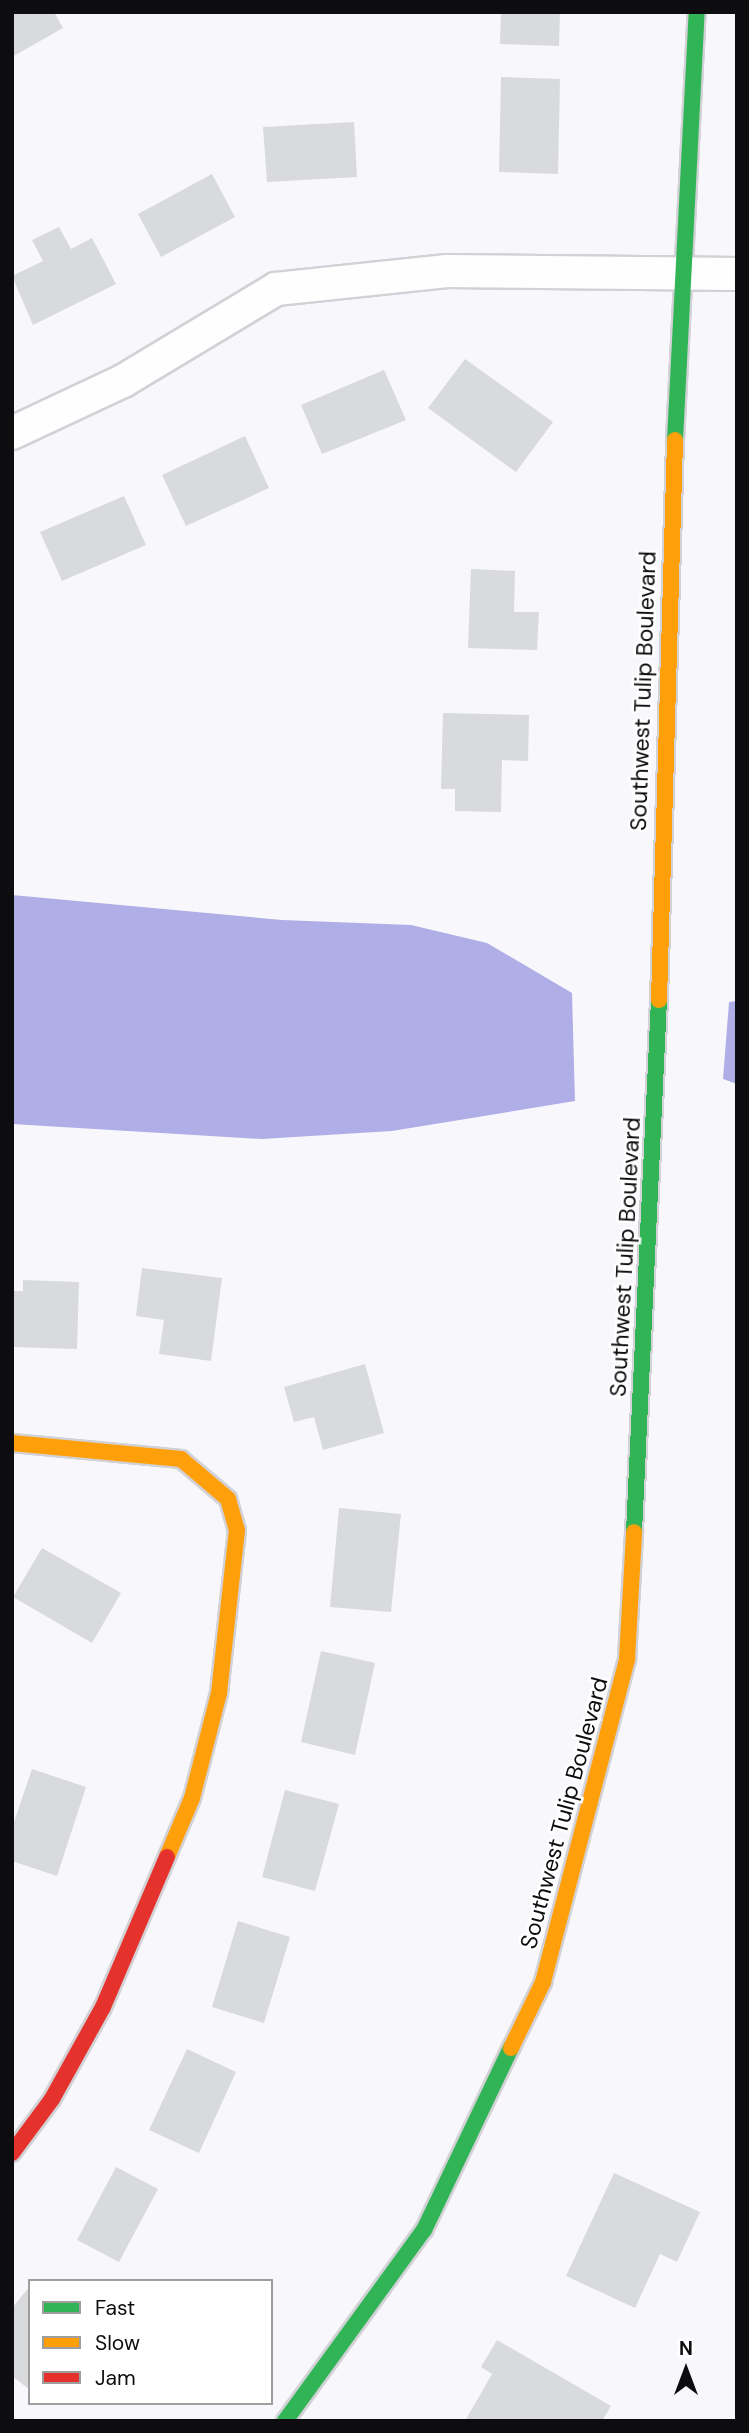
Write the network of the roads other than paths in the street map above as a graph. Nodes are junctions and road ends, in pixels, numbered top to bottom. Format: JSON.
{"nodes":[{"id":1,"x":697,"y":12,"type":"edge"},
{"id":2,"x":680,"y":274,"type":"junction"},
{"id":3,"x":737,"y":274,"type":"edge"},
{"id":4,"x":12,"y":432,"type":"edge"},
{"id":5,"x":12,"y":1443,"type":"edge"},
{"id":6,"x":12,"y":2153,"type":"edge"},
{"id":7,"x":285,"y":2421,"type":"edge"}],
"edges":[{"from":1,"to":2,"type":"street","name":"Southwest Tulip Boulevard"},
{"from":2,"to":3,"type":"street"},
{"from":2,"to":4,"type":"street"},
{"from":2,"to":7,"type":"street","name":"Southwest Tulip Boulevard"},
{"from":5,"to":6,"type":"street"}]}
